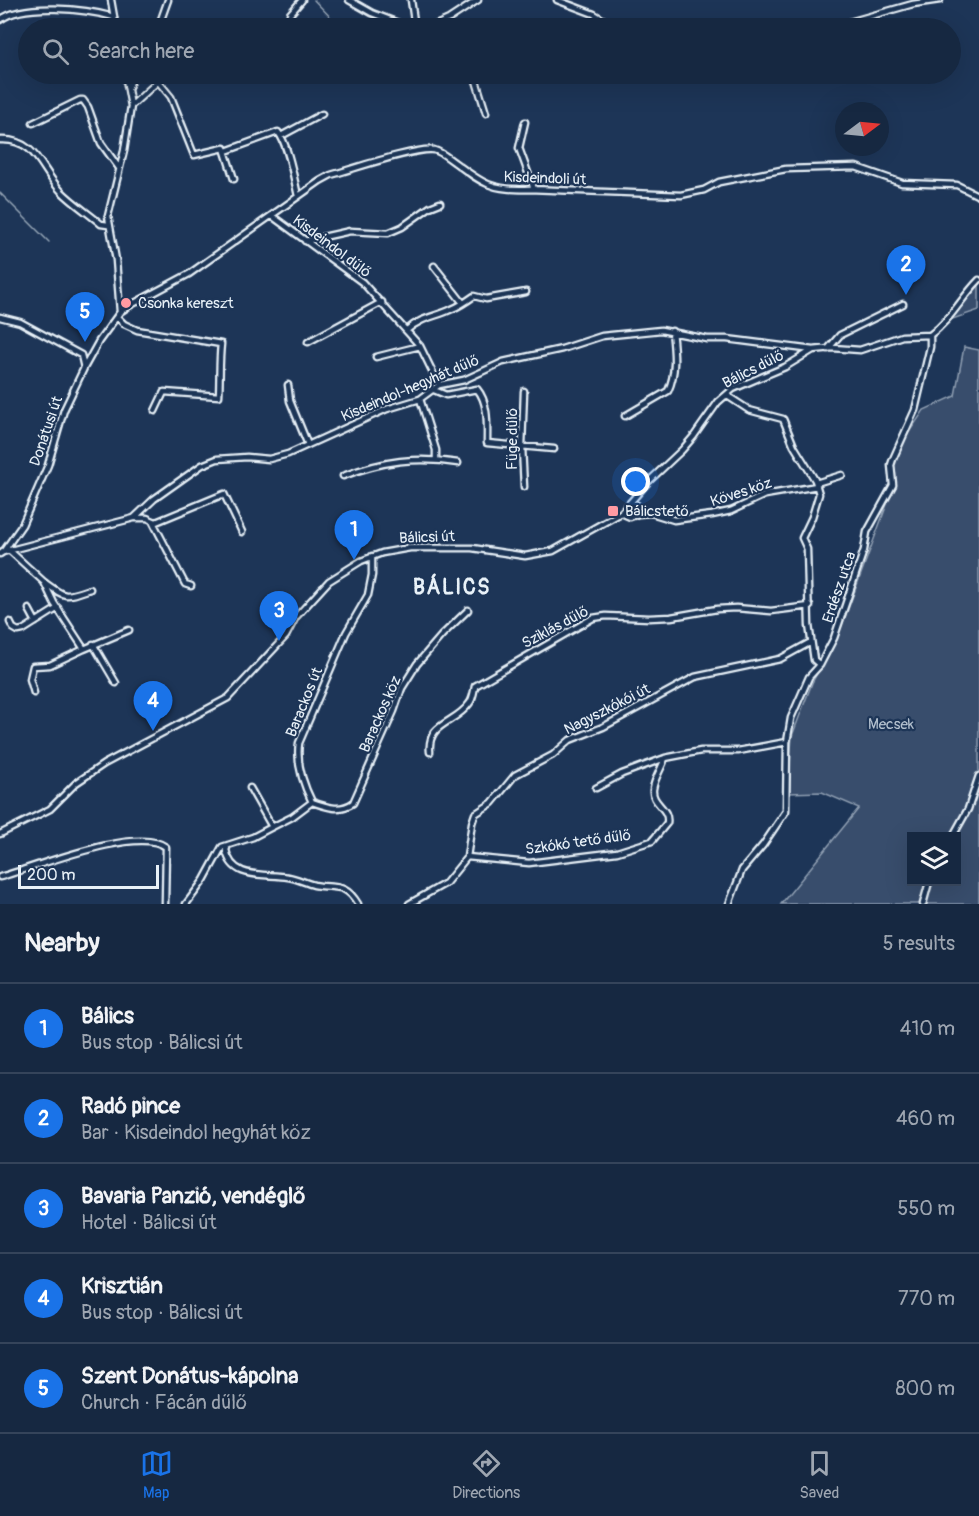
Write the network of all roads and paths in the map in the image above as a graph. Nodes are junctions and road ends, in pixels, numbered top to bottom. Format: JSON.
{"nodes":[{"id":1,"x":33,"y":0,"type":"edge"},
{"id":2,"x":111,"y":0,"type":"edge"},
{"id":3,"x":168,"y":0,"type":"edge"},
{"id":4,"x":302,"y":0,"type":"edge"},
{"id":5,"x":349,"y":0,"type":"edge"},
{"id":6,"x":411,"y":0,"type":"edge"},
{"id":7,"x":478,"y":0,"type":"edge"},
{"id":8,"x":557,"y":0,"type":"edge"},
{"id":9,"x":940,"y":0,"type":"edge"},
{"id":10,"x":33,"y":8,"type":"junction"},
{"id":11,"x":290,"y":14,"type":"dead end"},
{"id":12,"x":114,"y":17,"type":"joint"},
{"id":13,"x":162,"y":18,"type":"edge"},
{"id":14,"x":386,"y":18,"type":"edge"},
{"id":15,"x":412,"y":18,"type":"edge"},
{"id":16,"x":451,"y":18,"type":"edge"},
{"id":17,"x":601,"y":18,"type":"edge"},
{"id":18,"x":863,"y":18,"type":"edge"},
{"id":19,"x":0,"y":20,"type":"edge"},
{"id":20,"x":126,"y":84,"type":"edge"},
{"id":21,"x":130,"y":84,"type":"edge"},
{"id":22,"x":153,"y":84,"type":"edge"},
{"id":23,"x":160,"y":84,"type":"edge"},
{"id":24,"x":477,"y":84,"type":"edge"},
{"id":25,"x":127,"y":92,"type":"junction"},
{"id":26,"x":131,"y":106,"type":"junction"},
{"id":27,"x":486,"y":113,"type":"dead end"},
{"id":28,"x":322,"y":114,"type":"dead end"},
{"id":29,"x":525,"y":122,"type":"dead end"},
{"id":30,"x":33,"y":123,"type":"dead end"},
{"id":31,"x":281,"y":136,"type":"junction"},
{"id":32,"x":0,"y":140,"type":"edge"},
{"id":33,"x":226,"y":151,"type":"junction"},
{"id":34,"x":119,"y":168,"type":"junction"},
{"id":35,"x":234,"y":179,"type":"dead end"},
{"id":36,"x":534,"y":189,"type":"junction"},
{"id":37,"x":298,"y":196,"type":"junction"},
{"id":38,"x":979,"y":196,"type":"edge"},
{"id":39,"x":440,"y":203,"type":"dead end"},
{"id":40,"x":272,"y":216,"type":"junction"},
{"id":41,"x":108,"y":225,"type":"junction"},
{"id":42,"x":305,"y":241,"type":"junction"},
{"id":43,"x":434,"y":266,"type":"dead end"},
{"id":44,"x":979,"y":280,"type":"edge"},
{"id":45,"x":526,"y":292,"type":"dead end"},
{"id":46,"x":382,"y":302,"type":"junction"},
{"id":47,"x":463,"y":303,"type":"junction"},
{"id":48,"x":903,"y":304,"type":"dead end"},
{"id":49,"x":119,"y":315,"type":"junction"},
{"id":50,"x":0,"y":317,"type":"edge"},
{"id":51,"x":407,"y":330,"type":"junction"},
{"id":52,"x":672,"y":331,"type":"junction"},
{"id":53,"x":930,"y":335,"type":"junction"},
{"id":54,"x":308,"y":342,"type":"dead end"},
{"id":55,"x":420,"y":346,"type":"junction"},
{"id":56,"x":828,"y":349,"type":"junction"},
{"id":57,"x":813,"y":350,"type":"junction"},
{"id":58,"x":81,"y":355,"type":"junction"},
{"id":59,"x":92,"y":356,"type":"junction"},
{"id":60,"x":376,"y":357,"type":"dead end"},
{"id":61,"x":84,"y":368,"type":"junction"},
{"id":62,"x":288,"y":385,"type":"dead end"},
{"id":63,"x":438,"y":385,"type":"junction"},
{"id":64,"x":434,"y":390,"type":"junction"},
{"id":65,"x":525,"y":391,"type":"dead end"},
{"id":66,"x":726,"y":395,"type":"junction"},
{"id":67,"x":420,"y":399,"type":"junction"},
{"id":68,"x":155,"y":411,"type":"dead end"},
{"id":69,"x":625,"y":416,"type":"dead end"},
{"id":70,"x":308,"y":445,"type":"junction"},
{"id":71,"x":522,"y":447,"type":"junction"},
{"id":72,"x":554,"y":449,"type":"dead end"},
{"id":73,"x":436,"y":459,"type":"junction"},
{"id":74,"x":458,"y":463,"type":"dead end"},
{"id":75,"x":843,"y":475,"type":"dead end"},
{"id":76,"x":343,"y":476,"type":"dead end"},
{"id":77,"x":816,"y":484,"type":"junction"},
{"id":78,"x":524,"y":487,"type":"dead end"},
{"id":79,"x":630,"y":503,"type":"junction"},
{"id":80,"x":621,"y":513,"type":"junction"},
{"id":81,"x":638,"y":514,"type":"junction"},
{"id":82,"x":134,"y":518,"type":"junction"},
{"id":83,"x":153,"y":522,"type":"junction"},
{"id":84,"x":242,"y":532,"type":"dead end"},
{"id":85,"x":4,"y":552,"type":"edge"},
{"id":86,"x":372,"y":556,"type":"junction"},
{"id":87,"x":44,"y":582,"type":"junction"},
{"id":88,"x":190,"y":586,"type":"dead end"},
{"id":89,"x":90,"y":589,"type":"dead end"},
{"id":90,"x":810,"y":606,"type":"junction"},
{"id":91,"x":58,"y":608,"type":"junction"},
{"id":92,"x":28,"y":609,"type":"dead end"},
{"id":93,"x":468,"y":610,"type":"dead end"},
{"id":94,"x":10,"y":622,"type":"dead end"},
{"id":95,"x":36,"y":622,"type":"junction"},
{"id":96,"x":129,"y":630,"type":"dead end"},
{"id":97,"x":811,"y":642,"type":"junction"},
{"id":98,"x":93,"y":644,"type":"junction"},
{"id":99,"x":84,"y":649,"type":"junction"},
{"id":100,"x":820,"y":664,"type":"junction"},
{"id":101,"x":116,"y":683,"type":"dead end"},
{"id":102,"x":34,"y":693,"type":"dead end"},
{"id":103,"x":787,"y":742,"type":"junction"},
{"id":104,"x":430,"y":752,"type":"dead end"},
{"id":105,"x":665,"y":758,"type":"junction"},
{"id":106,"x":979,"y":776,"type":"edge"},
{"id":107,"x":250,"y":788,"type":"dead end"},
{"id":108,"x":596,"y":788,"type":"dead end"},
{"id":109,"x":312,"y":802,"type":"junction"},
{"id":110,"x":272,"y":827,"type":"junction"},
{"id":111,"x":956,"y":832,"type":"edge"},
{"id":112,"x":0,"y":834,"type":"edge"},
{"id":113,"x":228,"y":845,"type":"junction"},
{"id":114,"x":467,"y":857,"type":"junction"},
{"id":115,"x":0,"y":878,"type":"edge"},
{"id":116,"x":928,"y":886,"type":"edge"},
{"id":117,"x":165,"y":904,"type":"edge"},
{"id":118,"x":186,"y":904,"type":"edge"},
{"id":119,"x":358,"y":904,"type":"edge"},
{"id":120,"x":409,"y":904,"type":"edge"},
{"id":121,"x":729,"y":904,"type":"edge"},
{"id":122,"x":923,"y":904,"type":"edge"}],
"edges":[{"from":1,"to":10,"type":"street"},
{"from":2,"to":12,"type":"street"},
{"from":3,"to":13,"type":"street"},
{"from":4,"to":11,"type":"street"},
{"from":5,"to":14,"type":"street"},
{"from":6,"to":15,"type":"street"},
{"from":7,"to":16,"type":"street"},
{"from":8,"to":17,"type":"street"},
{"from":9,"to":18,"type":"street"},
{"from":10,"to":12,"type":"street"},
{"from":10,"to":19,"type":"street"},
{"from":20,"to":25,"type":"street"},
{"from":21,"to":25,"type":"street"},
{"from":22,"to":26,"type":"street"},
{"from":23,"to":33,"type":"street"},
{"from":24,"to":27,"type":"street"},
{"from":25,"to":26,"type":"street"},
{"from":26,"to":34,"type":"street"},
{"from":28,"to":31,"type":"street"},
{"from":29,"to":36,"type":"street"},
{"from":30,"to":34,"type":"street"},
{"from":31,"to":33,"type":"street"},
{"from":31,"to":37,"type":"street"},
{"from":32,"to":41,"type":"street"},
{"from":33,"to":35,"type":"street"},
{"from":34,"to":41,"type":"street"},
{"from":36,"to":37,"type":"street","name":"Kisdeindoli út"},
{"from":36,"to":38,"type":"street","name":"Kisdeindoli út"},
{"from":37,"to":40,"type":"street","name":"Kisdeindoli út"},
{"from":39,"to":42,"type":"street"},
{"from":40,"to":42,"type":"street","name":"Kisdeindol dűlő"},
{"from":40,"to":49,"type":"street","name":"Kisdeindoli út"},
{"from":41,"to":49,"type":"street"},
{"from":42,"to":46,"type":"street","name":"Kisdeindol dűlő"},
{"from":43,"to":47,"type":"street"},
{"from":44,"to":53,"type":"street"},
{"from":45,"to":47,"type":"street"},
{"from":46,"to":51,"type":"street","name":"Kisdeindol dűlő"},
{"from":46,"to":54,"type":"street"},
{"from":47,"to":51,"type":"street"},
{"from":48,"to":56,"type":"street"},
{"from":49,"to":59,"type":"street","name":"Donátusi út"},
{"from":49,"to":68,"type":"street"},
{"from":50,"to":58,"type":"street"},
{"from":51,"to":55,"type":"street","name":"Kisdeindol dűlő"},
{"from":52,"to":57,"type":"street","name":"Kisdeindol-hegyhát dűlő"},
{"from":52,"to":63,"type":"street","name":"Kisdeindol-hegyhát dűlő"},
{"from":52,"to":69,"type":"street"},
{"from":53,"to":56,"type":"street","name":"Bálics dűlő"},
{"from":53,"to":100,"type":"street","name":"Erdész utca"},
{"from":55,"to":60,"type":"street"},
{"from":55,"to":63,"type":"street","name":"Kisdeindol dűlő"},
{"from":56,"to":57,"type":"street","name":"Bálics dűlő"},
{"from":57,"to":66,"type":"street","name":"Bálics dűlő"},
{"from":58,"to":59,"type":"street"},
{"from":58,"to":61,"type":"street"},
{"from":59,"to":61,"type":"street","name":"Donátusi út"},
{"from":61,"to":85,"type":"street","name":"Donátusi út"},
{"from":62,"to":70,"type":"street"},
{"from":63,"to":64,"type":"street","name":"Kisdeindol-hegyhát dűlő"},
{"from":64,"to":67,"type":"street","name":"Kisdeindol-hegyhát dűlő"},
{"from":64,"to":71,"type":"street"},
{"from":65,"to":71,"type":"street","name":"Füge dűlő"},
{"from":66,"to":77,"type":"street"},
{"from":66,"to":79,"type":"street","name":"Bálics dűlő"},
{"from":67,"to":70,"type":"street","name":"Kisdeindol-hegyhát dűlő"},
{"from":67,"to":73,"type":"street"},
{"from":70,"to":82,"type":"street","name":"Kisdeindol-hegyhát dűlő"},
{"from":71,"to":72,"type":"street"},
{"from":71,"to":78,"type":"street","name":"Füge dűlő"},
{"from":73,"to":74,"type":"street"},
{"from":73,"to":76,"type":"street"},
{"from":75,"to":77,"type":"street","name":"Köves köz"},
{"from":77,"to":81,"type":"street","name":"Köves köz"},
{"from":77,"to":90,"type":"street"},
{"from":79,"to":80,"type":"street","name":"Bálicsi út"},
{"from":79,"to":81,"type":"street"},
{"from":80,"to":81,"type":"street"},
{"from":80,"to":86,"type":"street","name":"Bálicsi út"},
{"from":82,"to":83,"type":"street"},
{"from":82,"to":85,"type":"street","name":"Kisdeindol-hegyhát dűlő"},
{"from":83,"to":84,"type":"street"},
{"from":83,"to":88,"type":"street"},
{"from":85,"to":87,"type":"street"},
{"from":86,"to":109,"type":"street","name":"Barackos út"},
{"from":86,"to":112,"type":"street","name":"Bálicsi út"},
{"from":87,"to":89,"type":"street"},
{"from":87,"to":91,"type":"street"},
{"from":90,"to":97,"type":"street"},
{"from":90,"to":104,"type":"street","name":"Sziklás dűlő"},
{"from":91,"to":95,"type":"street"},
{"from":91,"to":99,"type":"street"},
{"from":92,"to":95,"type":"street"},
{"from":93,"to":109,"type":"street","name":"Barackos köz"},
{"from":94,"to":95,"type":"street"},
{"from":96,"to":98,"type":"street"},
{"from":97,"to":100,"type":"street"},
{"from":97,"to":114,"type":"street","name":"Nagyszkókói út"},
{"from":98,"to":99,"type":"street"},
{"from":98,"to":101,"type":"street"},
{"from":99,"to":102,"type":"street"},
{"from":100,"to":103,"type":"street","name":"Erdész utca"},
{"from":103,"to":105,"type":"street"},
{"from":103,"to":121,"type":"street","name":"Erdész utca"},
{"from":105,"to":108,"type":"street"},
{"from":105,"to":114,"type":"street","name":"Szkókó tető dűlő"},
{"from":106,"to":111,"type":"street"},
{"from":107,"to":110,"type":"street"},
{"from":109,"to":110,"type":"street"},
{"from":110,"to":113,"type":"street"},
{"from":113,"to":118,"type":"street"},
{"from":113,"to":119,"type":"street"},
{"from":114,"to":120,"type":"street"},
{"from":115,"to":117,"type":"street"},
{"from":116,"to":122,"type":"street"}]}
